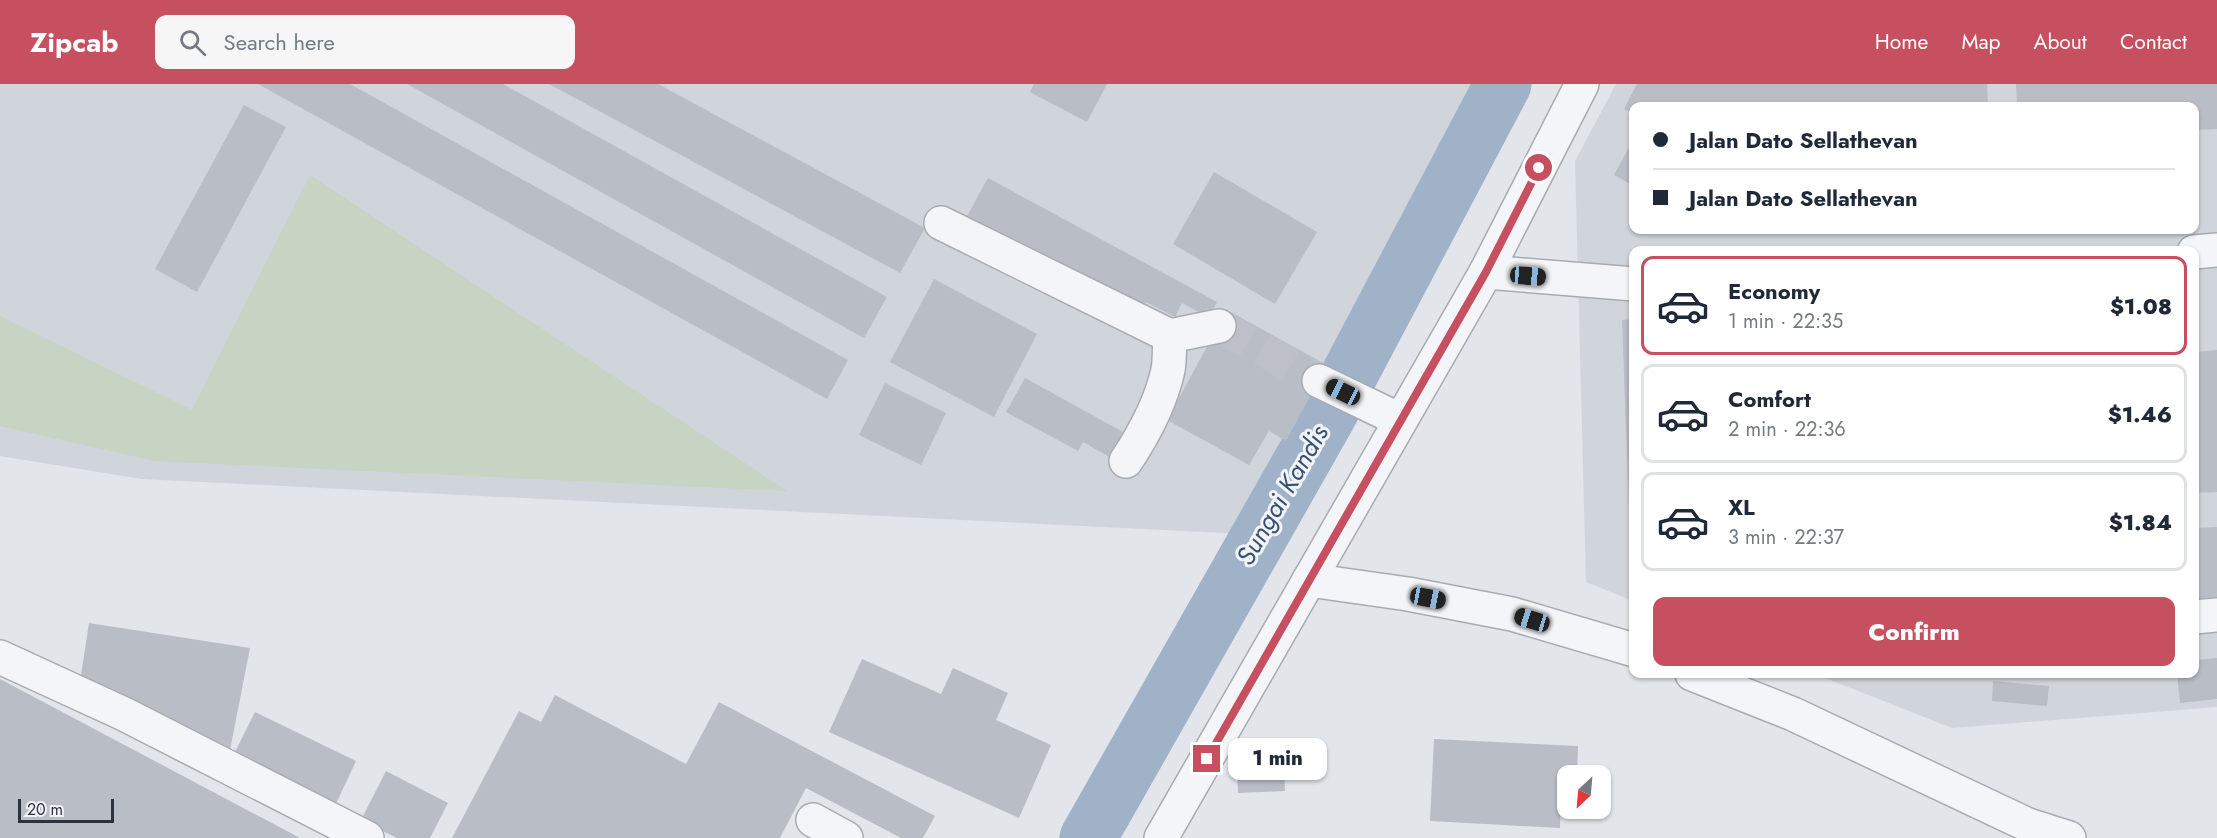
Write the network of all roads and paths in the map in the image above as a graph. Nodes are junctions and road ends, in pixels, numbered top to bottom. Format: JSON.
{"nodes":[{"id":1,"x":1582,"y":84,"type":"edge"},
{"id":2,"x":941,"y":223,"type":"dead end"},
{"id":3,"x":2217,"y":250,"type":"edge"},
{"id":4,"x":2199,"y":252,"type":"edge"},
{"id":5,"x":1486,"y":272,"type":"junction"},
{"id":6,"x":1629,"y":284,"type":"edge"},
{"id":7,"x":1219,"y":326,"type":"tunnel mouth"},
{"id":8,"x":1170,"y":336,"type":"junction"},
{"id":9,"x":1323,"y":382,"type":"tunnel mouth"},
{"id":10,"x":1400,"y":420,"type":"junction"},
{"id":11,"x":1126,"y":461,"type":"dead end"},
{"id":12,"x":1310,"y":580,"type":"junction"},
{"id":13,"x":2217,"y":615,"type":"edge"},
{"id":14,"x":2199,"y":617,"type":"edge"},
{"id":15,"x":1629,"y":649,"type":"edge"},
{"id":16,"x":0,"y":657,"type":"edge"},
{"id":17,"x":1719,"y":678,"type":"edge"},
{"id":18,"x":1740,"y":681,"type":"edge"},
{"id":19,"x":813,"y":820,"type":"dead end"},
{"id":20,"x":2024,"y":831,"type":"edge"},
{"id":21,"x":366,"y":838,"type":"edge"},
{"id":22,"x":846,"y":838,"type":"edge"},
{"id":23,"x":1161,"y":838,"type":"edge"},
{"id":24,"x":2069,"y":838,"type":"edge"}],
"edges":[{"from":1,"to":5,"type":"street"},
{"from":2,"to":8,"type":"street"},
{"from":3,"to":4,"type":"street"},
{"from":5,"to":6,"type":"street"},
{"from":5,"to":10,"type":"street"},
{"from":7,"to":8,"type":"street"},
{"from":8,"to":11,"type":"street"},
{"from":9,"to":10,"type":"street"},
{"from":10,"to":12,"type":"street"},
{"from":12,"to":15,"type":"street"},
{"from":12,"to":23,"type":"street"},
{"from":13,"to":14,"type":"street"},
{"from":16,"to":21,"type":"street"},
{"from":17,"to":18,"type":"street"},
{"from":18,"to":20,"type":"street"},
{"from":19,"to":22,"type":"street"},
{"from":20,"to":24,"type":"street"}]}
